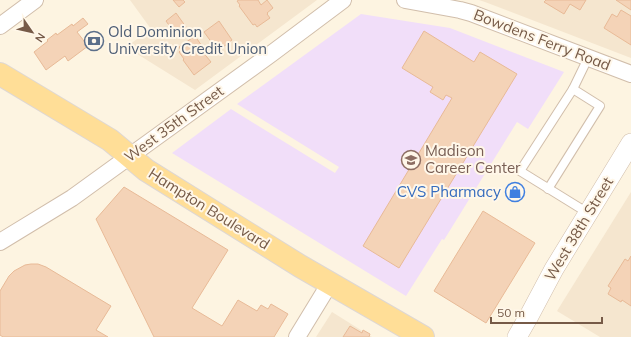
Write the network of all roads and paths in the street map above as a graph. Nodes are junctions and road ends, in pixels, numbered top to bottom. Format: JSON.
{"nodes":[{"id":1,"x":35,"y":0,"type":"edge"},
{"id":2,"x":343,"y":0,"type":"edge"},
{"id":3,"x":405,"y":0,"type":"edge"},
{"id":4,"x":464,"y":5,"type":"edge"},
{"id":5,"x":0,"y":26,"type":"edge"},
{"id":6,"x":588,"y":58,"type":"junction"},
{"id":7,"x":0,"y":74,"type":"edge"},
{"id":8,"x":631,"y":74,"type":"edge"},
{"id":9,"x":572,"y":89,"type":"junction"},
{"id":10,"x":631,"y":143,"type":"edge"},
{"id":11,"x":129,"y":157,"type":"junction"},
{"id":12,"x":548,"y":189,"type":"junction"},
{"id":13,"x":588,"y":213,"type":"junction"},
{"id":14,"x":0,"y":242,"type":"edge"},
{"id":15,"x":330,"y":283,"type":"junction"},
{"id":16,"x":297,"y":337,"type":"edge"},
{"id":17,"x":423,"y":337,"type":"edge"},
{"id":18,"x":517,"y":337,"type":"edge"}],
"edges":[{"from":1,"to":5,"type":"street"},
{"from":2,"to":11,"type":"street","name":"West 35th Street"},
{"from":3,"to":4,"type":"street","name":"Bowdens Ferry Road"},
{"from":4,"to":6,"type":"street","name":"Bowdens Ferry Road"},
{"from":6,"to":8,"type":"street","name":"Bowdens Ferry Road"},
{"from":6,"to":9,"type":"lane"},
{"from":7,"to":11,"type":"main road","name":"Hampton Boulevard"},
{"from":9,"to":12,"type":"lane"},
{"from":9,"to":12,"type":"lane"},
{"from":10,"to":13,"type":"street","name":"West 38th Street"},
{"from":11,"to":14,"type":"street","name":"West 35th Street"},
{"from":11,"to":15,"type":"main road","name":"Hampton Boulevard"},
{"from":12,"to":13,"type":"lane"},
{"from":13,"to":18,"type":"street","name":"West 38th Street"},
{"from":15,"to":16,"type":"street"},
{"from":15,"to":17,"type":"main road","name":"Hampton Boulevard"}]}
